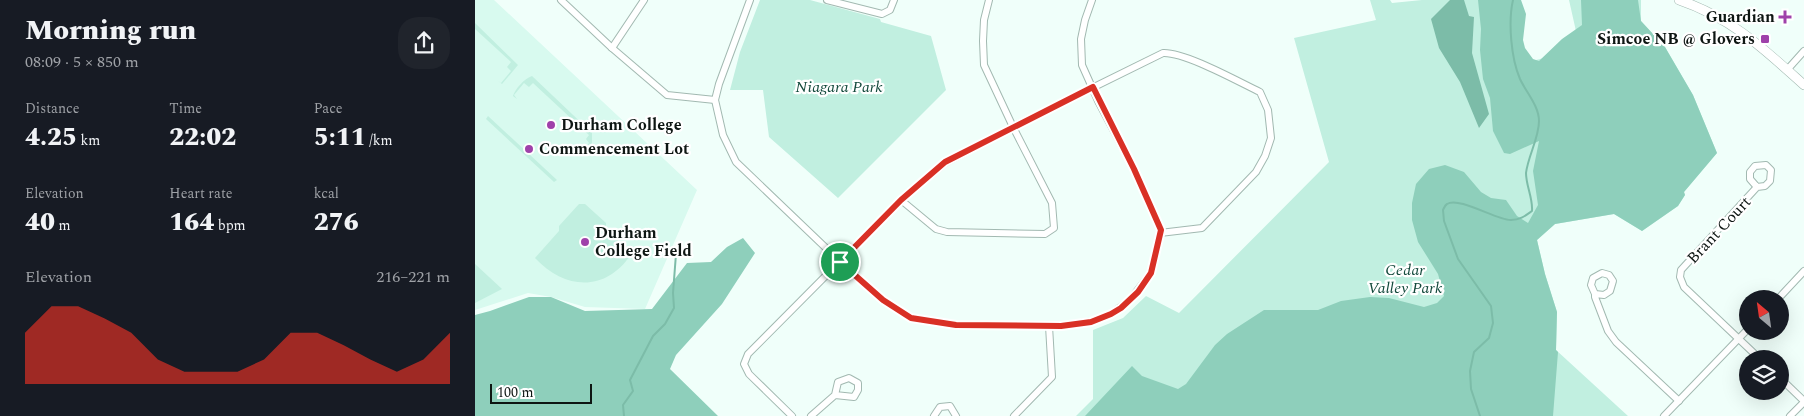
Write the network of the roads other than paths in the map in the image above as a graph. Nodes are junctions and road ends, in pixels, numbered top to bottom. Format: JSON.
{"nodes":[{"id":1,"x":561,"y":0,"type":"edge"},
{"id":2,"x":644,"y":0,"type":"edge"},
{"id":3,"x":749,"y":0,"type":"edge"},
{"id":4,"x":827,"y":0,"type":"edge"},
{"id":5,"x":894,"y":0,"type":"edge"},
{"id":6,"x":989,"y":0,"type":"edge"},
{"id":7,"x":1092,"y":0,"type":"edge"},
{"id":8,"x":1679,"y":0,"type":"edge"},
{"id":9,"x":612,"y":48,"type":"junction"},
{"id":10,"x":1804,"y":51,"type":"edge"},
{"id":11,"x":1787,"y":70,"type":"junction"},
{"id":12,"x":1804,"y":85,"type":"edge"},
{"id":13,"x":1093,"y":87,"type":"junction"},
{"id":14,"x":715,"y":100,"type":"junction"},
{"id":15,"x":1013,"y":127,"type":"junction"},
{"id":16,"x":1757,"y":187,"type":"dead end"},
{"id":17,"x":901,"y":200,"type":"junction"},
{"id":18,"x":1160,"y":233,"type":"junction"},
{"id":19,"x":840,"y":262,"type":"junction"},
{"id":20,"x":1804,"y":272,"type":"edge"},
{"id":21,"x":1787,"y":290,"type":"edge"},
{"id":22,"x":1595,"y":294,"type":"dead end"},
{"id":23,"x":1049,"y":326,"type":"junction"},
{"id":24,"x":1739,"y":339,"type":"joint"},
{"id":25,"x":1740,"y":340,"type":"edge"},
{"id":26,"x":1751,"y":350,"type":"edge"},
{"id":27,"x":1789,"y":387,"type":"edge"},
{"id":28,"x":835,"y":395,"type":"dead end"},
{"id":29,"x":1679,"y":401,"type":"junction"},
{"id":30,"x":1804,"y":402,"type":"edge"},
{"id":31,"x":792,"y":416,"type":"edge"},
{"id":32,"x":811,"y":416,"type":"edge"},
{"id":33,"x":934,"y":416,"type":"edge"},
{"id":34,"x":956,"y":416,"type":"edge"},
{"id":35,"x":1014,"y":416,"type":"edge"},
{"id":36,"x":1664,"y":416,"type":"edge"},
{"id":37,"x":1790,"y":416,"type":"edge"}],
"edges":[{"from":1,"to":9,"type":"street"},
{"from":2,"to":9,"type":"street"},
{"from":3,"to":14,"type":"street"},
{"from":4,"to":5,"type":"street"},
{"from":6,"to":15,"type":"street"},
{"from":7,"to":13,"type":"street"},
{"from":8,"to":11,"type":"main road"},
{"from":9,"to":14,"type":"street"},
{"from":10,"to":11,"type":"street"},
{"from":11,"to":12,"type":"main road"},
{"from":13,"to":15,"type":"street"},
{"from":13,"to":18,"type":"street"},
{"from":13,"to":18,"type":"street"},
{"from":14,"to":19,"type":"street"},
{"from":15,"to":17,"type":"street"},
{"from":15,"to":17,"type":"street"},
{"from":16,"to":24,"type":"street","name":"Brant Court"},
{"from":17,"to":19,"type":"street"},
{"from":18,"to":23,"type":"street"},
{"from":19,"to":23,"type":"street"},
{"from":19,"to":31,"type":"street"},
{"from":20,"to":21,"type":"street"},
{"from":22,"to":29,"type":"street"},
{"from":23,"to":35,"type":"street"},
{"from":24,"to":29,"type":"street"},
{"from":25,"to":26,"type":"street","name":"Brant Court"},
{"from":27,"to":30,"type":"street"},
{"from":28,"to":32,"type":"street"},
{"from":29,"to":36,"type":"street"},
{"from":30,"to":37,"type":"street"},
{"from":33,"to":34,"type":"street"}]}
